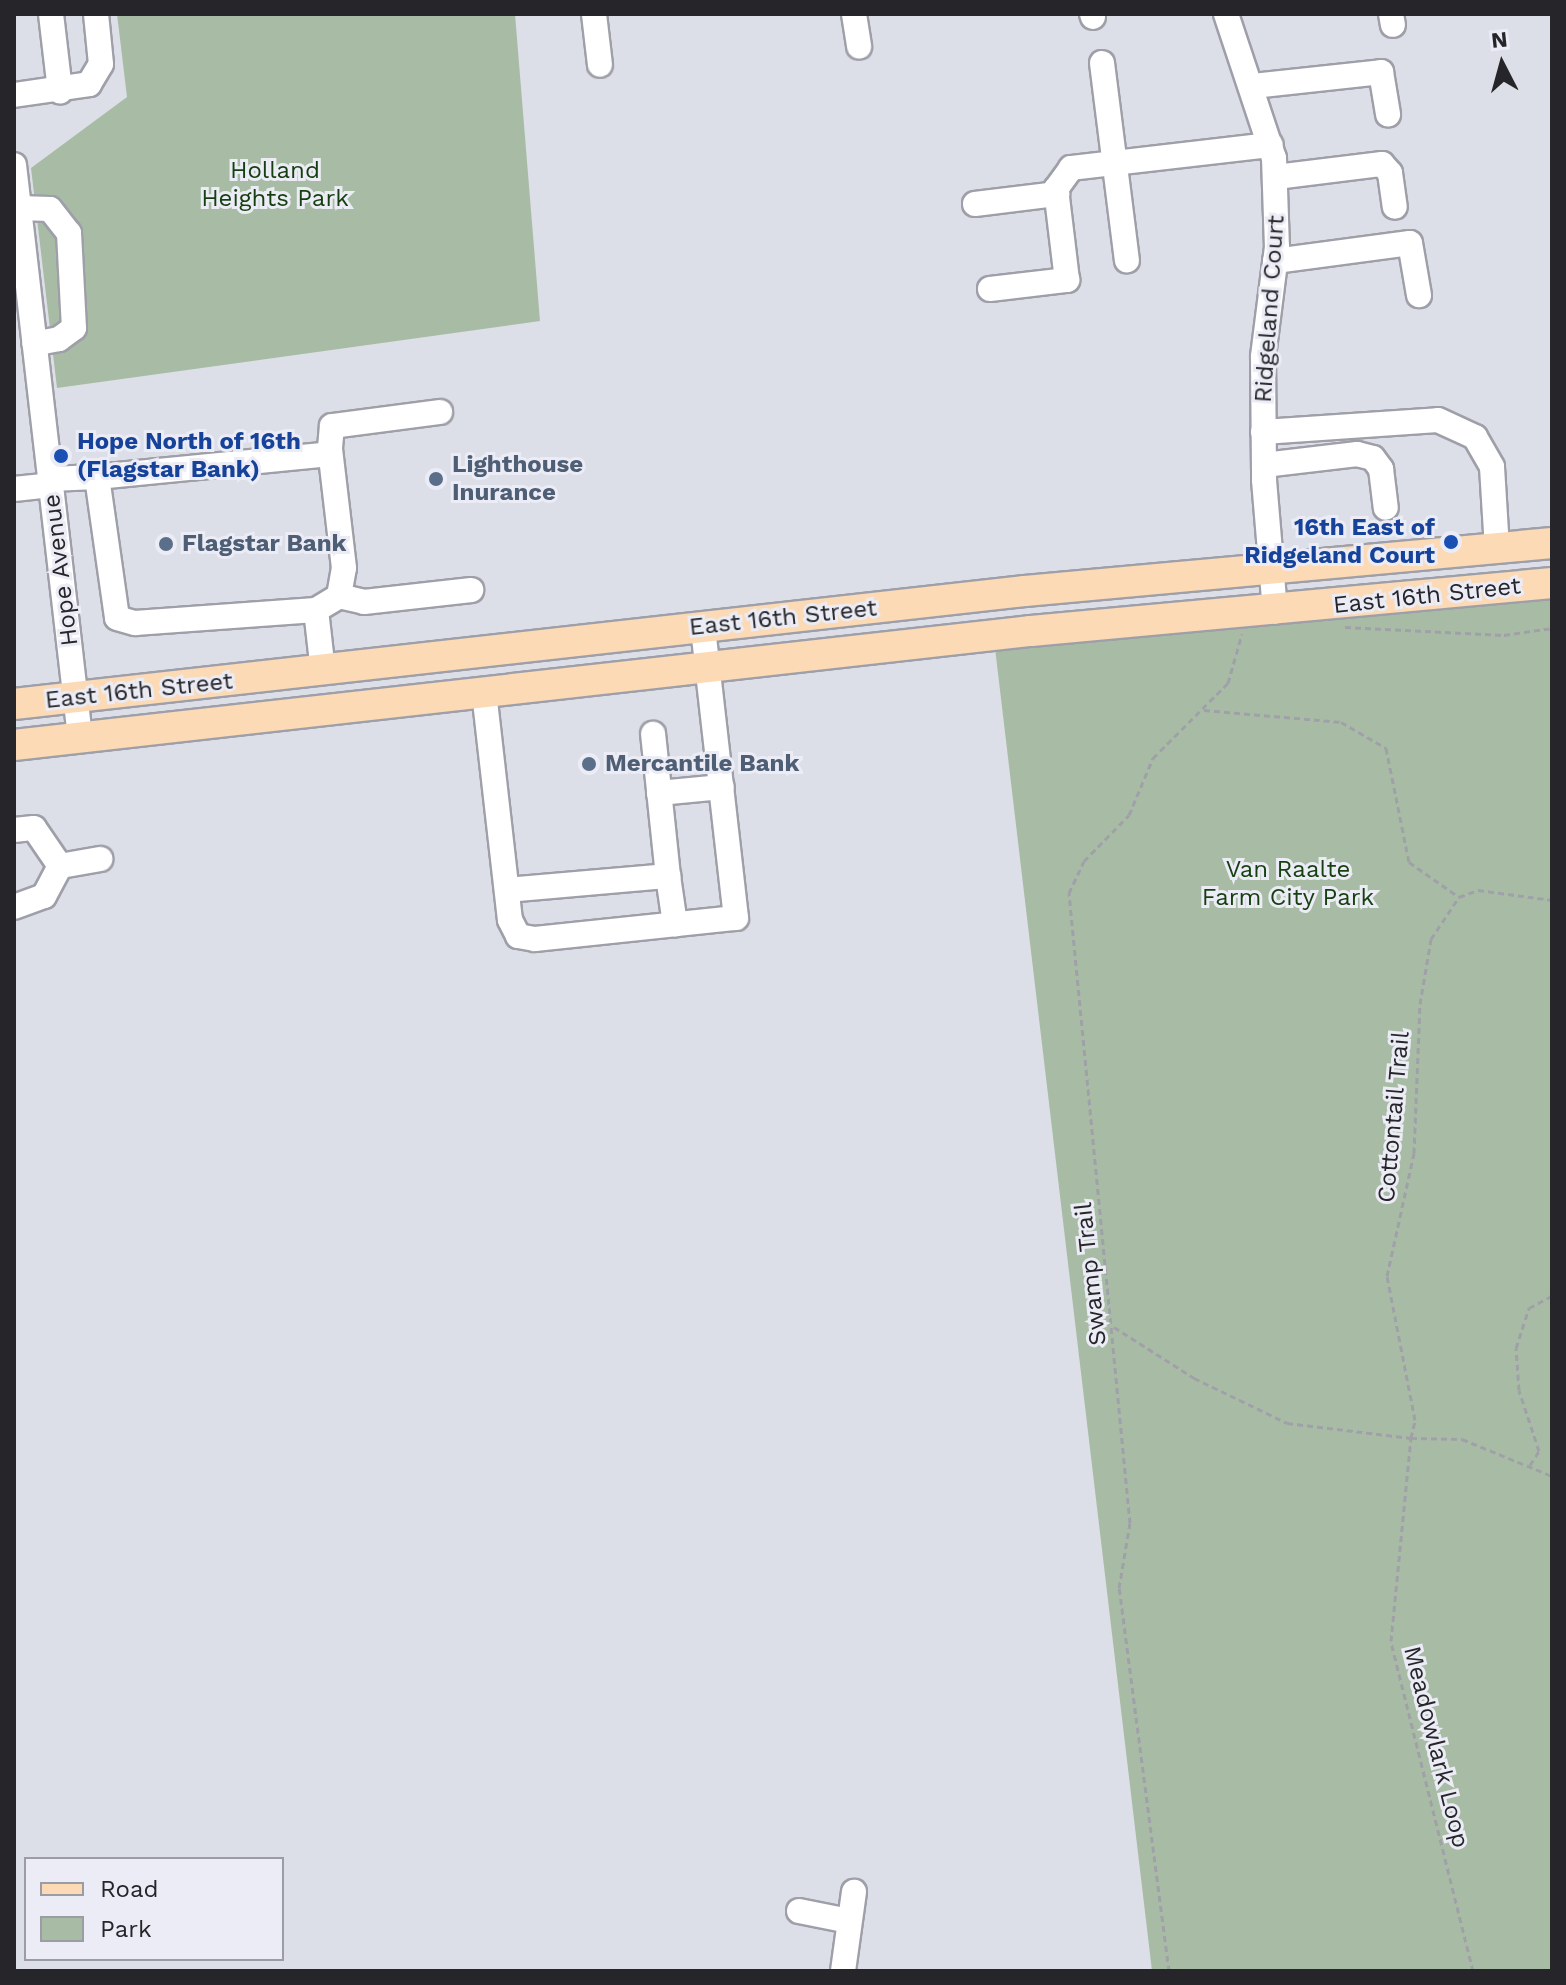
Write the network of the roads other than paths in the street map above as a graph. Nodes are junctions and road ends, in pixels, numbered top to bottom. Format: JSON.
{"nodes":[{"id":1,"x":51,"y":14,"type":"edge"},
{"id":2,"x":96,"y":14,"type":"edge"},
{"id":3,"x":594,"y":14,"type":"edge"},
{"id":4,"x":854,"y":14,"type":"edge"},
{"id":5,"x":1226,"y":14,"type":"edge"},
{"id":6,"x":859,"y":47,"type":"dead end"},
{"id":7,"x":1102,"y":63,"type":"dead end"},
{"id":8,"x":600,"y":65,"type":"dead end"},
{"id":9,"x":1253,"y":86,"type":"junction"},
{"id":10,"x":60,"y":91,"type":"junction"},
{"id":11,"x":14,"y":95,"type":"edge"},
{"id":12,"x":1388,"y":114,"type":"dead end"},
{"id":13,"x":1271,"y":145,"type":"junction"},
{"id":14,"x":1115,"y":162,"type":"junction"},
{"id":15,"x":14,"y":165,"type":"edge"},
{"id":16,"x":1276,"y":177,"type":"junction"},
{"id":17,"x":1057,"y":194,"type":"junction"},
{"id":18,"x":975,"y":204,"type":"dead end"},
{"id":19,"x":1395,"y":207,"type":"dead end"},
{"id":20,"x":19,"y":208,"type":"junction"},
{"id":21,"x":1127,"y":260,"type":"dead end"},
{"id":22,"x":1275,"y":261,"type":"junction"},
{"id":23,"x":990,"y":289,"type":"dead end"},
{"id":24,"x":1419,"y":295,"type":"dead end"},
{"id":25,"x":34,"y":344,"type":"junction"},
{"id":26,"x":440,"y":412,"type":"dead end"},
{"id":27,"x":1263,"y":432,"type":"junction"},
{"id":28,"x":330,"y":454,"type":"junction"},
{"id":29,"x":1264,"y":465,"type":"junction"},
{"id":30,"x":97,"y":477,"type":"junction"},
{"id":31,"x":51,"y":482,"type":"junction"},
{"id":32,"x":14,"y":489,"type":"edge"},
{"id":33,"x":1386,"y":508,"type":"dead end"},
{"id":34,"x":1552,"y":543,"type":"edge"},
{"id":35,"x":1497,"y":548,"type":"junction"},
{"id":36,"x":1272,"y":573,"type":"junction"},
{"id":37,"x":1552,"y":583,"type":"edge"},
{"id":38,"x":471,"y":590,"type":"dead end"},
{"id":39,"x":339,"y":596,"type":"junction"},
{"id":40,"x":316,"y":610,"type":"junction"},
{"id":41,"x":1275,"y":612,"type":"junction"},
{"id":42,"x":703,"y":627,"type":"junction"},
{"id":43,"x":708,"y":667,"type":"junction"},
{"id":44,"x":323,"y":671,"type":"junction"},
{"id":45,"x":484,"y":692,"type":"junction"},
{"id":46,"x":76,"y":697,"type":"junction"},
{"id":47,"x":14,"y":704,"type":"edge"},
{"id":48,"x":653,"y":734,"type":"dead end"},
{"id":49,"x":80,"y":737,"type":"junction"},
{"id":50,"x":14,"y":745,"type":"edge"},
{"id":51,"x":722,"y":787,"type":"junction"},
{"id":52,"x":659,"y":793,"type":"junction"},
{"id":53,"x":14,"y":830,"type":"edge"},
{"id":54,"x":100,"y":859,"type":"dead end"},
{"id":55,"x":60,"y":866,"type":"junction"},
{"id":56,"x":668,"y":876,"type":"junction"},
{"id":57,"x":507,"y":890,"type":"junction"},
{"id":58,"x":14,"y":907,"type":"edge"},
{"id":59,"x":675,"y":924,"type":"junction"},
{"id":60,"x":854,"y":1892,"type":"dead end"},
{"id":61,"x":799,"y":1911,"type":"dead end"},
{"id":62,"x":849,"y":1921,"type":"junction"},
{"id":63,"x":843,"y":1971,"type":"edge"}],
"edges":[{"from":1,"to":10,"type":"street"},
{"from":2,"to":10,"type":"street"},
{"from":3,"to":8,"type":"street"},
{"from":4,"to":6,"type":"street"},
{"from":5,"to":9,"type":"street","name":"Ridgeland Court"},
{"from":7,"to":14,"type":"street"},
{"from":9,"to":12,"type":"street"},
{"from":9,"to":13,"type":"street","name":"Ridgeland Court"},
{"from":10,"to":11,"type":"street"},
{"from":13,"to":14,"type":"street"},
{"from":13,"to":16,"type":"street","name":"Ridgeland Court"},
{"from":14,"to":17,"type":"street"},
{"from":14,"to":21,"type":"street"},
{"from":15,"to":20,"type":"street","name":"Hope Avenue"},
{"from":16,"to":19,"type":"street"},
{"from":16,"to":22,"type":"street","name":"Ridgeland Court"},
{"from":17,"to":18,"type":"street"},
{"from":17,"to":23,"type":"street"},
{"from":20,"to":25,"type":"street","name":"Hope Avenue"},
{"from":20,"to":25,"type":"street"},
{"from":22,"to":24,"type":"street"},
{"from":22,"to":27,"type":"street","name":"Ridgeland Court"},
{"from":25,"to":31,"type":"street","name":"Hope Avenue"},
{"from":26,"to":28,"type":"street"},
{"from":27,"to":29,"type":"street","name":"Ridgeland Court"},
{"from":27,"to":35,"type":"street"},
{"from":28,"to":30,"type":"street"},
{"from":28,"to":39,"type":"street"},
{"from":29,"to":33,"type":"street"},
{"from":29,"to":36,"type":"street","name":"Ridgeland Court"},
{"from":30,"to":31,"type":"street"},
{"from":30,"to":40,"type":"street"},
{"from":31,"to":32,"type":"street"},
{"from":31,"to":46,"type":"street","name":"Hope Avenue"},
{"from":34,"to":35,"type":"main road","name":"East 16th Street"},
{"from":35,"to":36,"type":"main road","name":"East 16th Street"},
{"from":36,"to":41,"type":"street","name":"Ridgeland Court"},
{"from":36,"to":42,"type":"main road","name":"East 16th Street"},
{"from":37,"to":41,"type":"main road","name":"East 16th Street"},
{"from":38,"to":39,"type":"street"},
{"from":39,"to":40,"type":"street"},
{"from":40,"to":44,"type":"street"},
{"from":41,"to":43,"type":"main road","name":"East 16th Street"},
{"from":42,"to":43,"type":"street"},
{"from":42,"to":44,"type":"main road","name":"East 16th Street"},
{"from":43,"to":45,"type":"main road","name":"East 16th Street"},
{"from":43,"to":51,"type":"street"},
{"from":44,"to":46,"type":"main road","name":"East 16th Street"},
{"from":45,"to":49,"type":"main road","name":"East 16th Street"},
{"from":45,"to":57,"type":"street"},
{"from":46,"to":47,"type":"main road","name":"East 16th Street"},
{"from":46,"to":49,"type":"street","name":"Hope Avenue"},
{"from":48,"to":52,"type":"street"},
{"from":49,"to":50,"type":"main road","name":"East 16th Street"},
{"from":51,"to":52,"type":"street"},
{"from":51,"to":59,"type":"street"},
{"from":52,"to":56,"type":"street"},
{"from":53,"to":55,"type":"street"},
{"from":54,"to":55,"type":"street"},
{"from":55,"to":58,"type":"street"},
{"from":56,"to":57,"type":"street"},
{"from":56,"to":59,"type":"street"},
{"from":57,"to":59,"type":"street"},
{"from":60,"to":62,"type":"street"},
{"from":61,"to":62,"type":"street"},
{"from":62,"to":63,"type":"street"}]}
